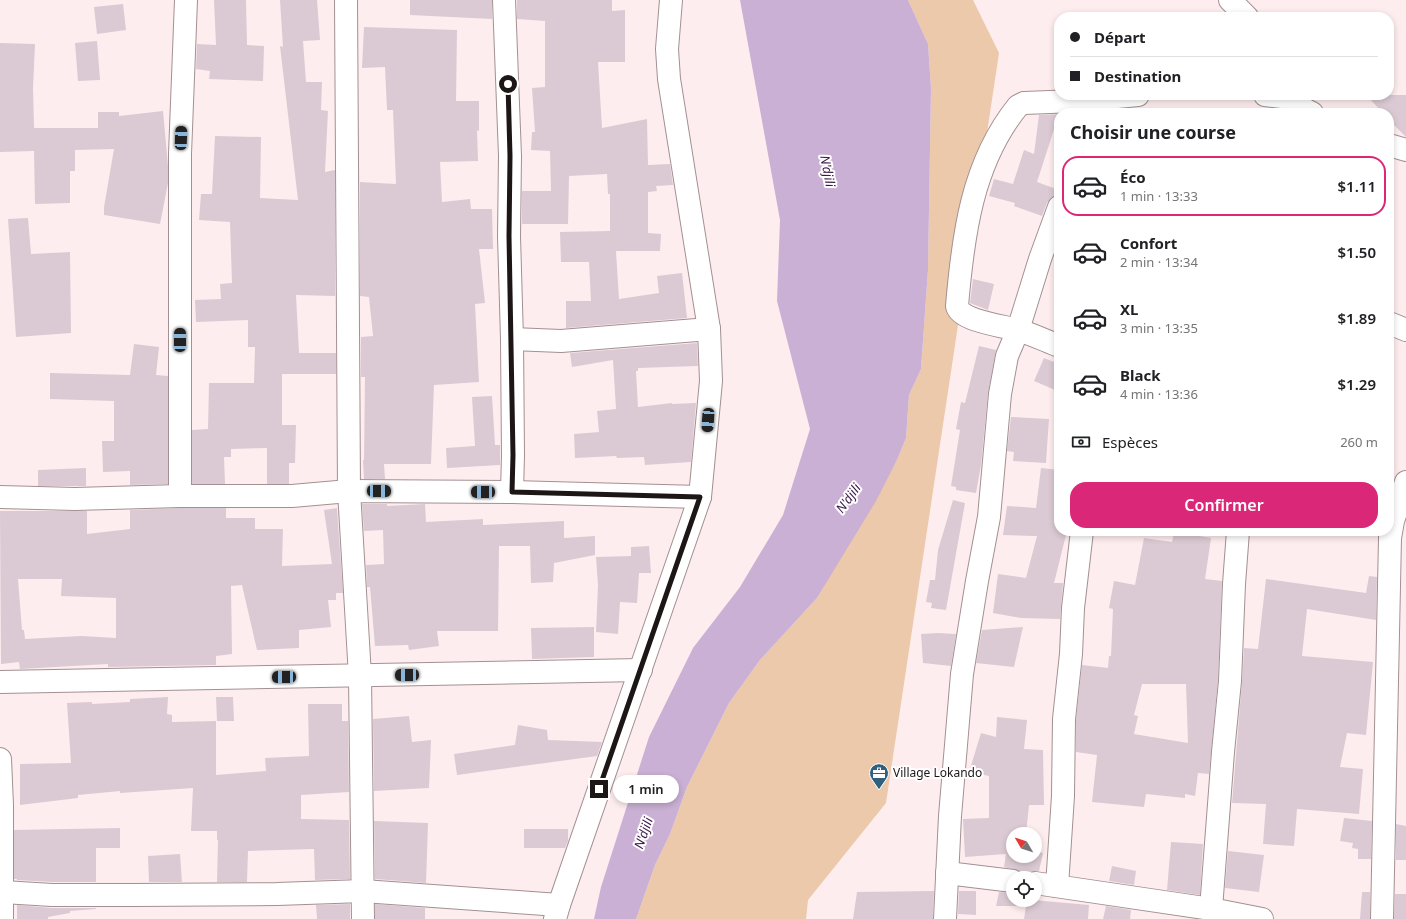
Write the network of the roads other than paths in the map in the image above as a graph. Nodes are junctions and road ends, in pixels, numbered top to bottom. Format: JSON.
{"nodes":[{"id":1,"x":186,"y":0,"type":"edge"},
{"id":2,"x":346,"y":0,"type":"edge"},
{"id":3,"x":504,"y":0,"type":"edge"},
{"id":4,"x":671,"y":0,"type":"edge"},
{"id":5,"x":1230,"y":0,"type":"edge"},
{"id":6,"x":1242,"y":12,"type":"edge"},
{"id":7,"x":1086,"y":100,"type":"edge"},
{"id":8,"x":1295,"y":100,"type":"edge"},
{"id":9,"x":1304,"y":108,"type":"edge"},
{"id":10,"x":1394,"y":146,"type":"edge"},
{"id":11,"x":1406,"y":150,"type":"edge"},
{"id":12,"x":1054,"y":221,"type":"edge"},
{"id":13,"x":1394,"y":325,"type":"edge"},
{"id":14,"x":710,"y":329,"type":"junction"},
{"id":15,"x":1018,"y":330,"type":"junction"},
{"id":16,"x":1406,"y":330,"type":"edge"},
{"id":17,"x":512,"y":339,"type":"junction"},
{"id":18,"x":1054,"y":344,"type":"edge"},
{"id":19,"x":1401,"y":488,"type":"edge"},
{"id":20,"x":349,"y":490,"type":"junction"},
{"id":21,"x":512,"y":492,"type":"junction"},
{"id":22,"x":180,"y":496,"type":"junction"},
{"id":23,"x":0,"y":497,"type":"edge"},
{"id":24,"x":700,"y":497,"type":"junction"},
{"id":25,"x":1394,"y":517,"type":"edge"},
{"id":26,"x":1081,"y":536,"type":"edge"},
{"id":27,"x":1238,"y":536,"type":"edge"},
{"id":28,"x":1390,"y":536,"type":"edge"},
{"id":29,"x":640,"y":670,"type":"junction"},
{"id":30,"x":360,"y":676,"type":"junction"},
{"id":31,"x":0,"y":682,"type":"edge"},
{"id":32,"x":0,"y":759,"type":"edge"},
{"id":33,"x":947,"y":873,"type":"junction"},
{"id":34,"x":1006,"y":880,"type":"edge"},
{"id":35,"x":1042,"y":884,"type":"edge"},
{"id":36,"x":1056,"y":886,"type":"junction"},
{"id":37,"x":363,"y":891,"type":"junction"},
{"id":38,"x":3,"y":892,"type":"junction"},
{"id":39,"x":1211,"y":910,"type":"junction"},
{"id":40,"x":557,"y":912,"type":"edge"},
{"id":41,"x":2,"y":919,"type":"edge"},
{"id":42,"x":363,"y":919,"type":"edge"},
{"id":43,"x":945,"y":919,"type":"edge"},
{"id":44,"x":1262,"y":919,"type":"edge"},
{"id":45,"x":1382,"y":919,"type":"edge"}],
"edges":[{"from":1,"to":22,"type":"street"},
{"from":2,"to":20,"type":"street"},
{"from":3,"to":17,"type":"street"},
{"from":4,"to":14,"type":"street"},
{"from":5,"to":6,"type":"street"},
{"from":7,"to":15,"type":"street"},
{"from":8,"to":9,"type":"street"},
{"from":10,"to":11,"type":"street"},
{"from":12,"to":15,"type":"street"},
{"from":13,"to":16,"type":"street"},
{"from":14,"to":17,"type":"street"},
{"from":14,"to":24,"type":"street"},
{"from":15,"to":18,"type":"street"},
{"from":15,"to":33,"type":"street"},
{"from":17,"to":21,"type":"street"},
{"from":19,"to":25,"type":"street"},
{"from":20,"to":21,"type":"street"},
{"from":20,"to":22,"type":"street"},
{"from":20,"to":30,"type":"street"},
{"from":21,"to":24,"type":"street"},
{"from":22,"to":23,"type":"street"},
{"from":24,"to":29,"type":"street"},
{"from":26,"to":36,"type":"street"},
{"from":27,"to":39,"type":"street"},
{"from":28,"to":45,"type":"street"},
{"from":29,"to":30,"type":"street"},
{"from":29,"to":40,"type":"street"},
{"from":30,"to":31,"type":"street"},
{"from":30,"to":37,"type":"street"},
{"from":32,"to":38,"type":"street"},
{"from":33,"to":34,"type":"street"},
{"from":33,"to":43,"type":"street"},
{"from":35,"to":36,"type":"street"},
{"from":36,"to":39,"type":"street"},
{"from":37,"to":38,"type":"street"},
{"from":37,"to":40,"type":"street"},
{"from":37,"to":42,"type":"street"},
{"from":38,"to":41,"type":"street"},
{"from":39,"to":44,"type":"street"}]}
